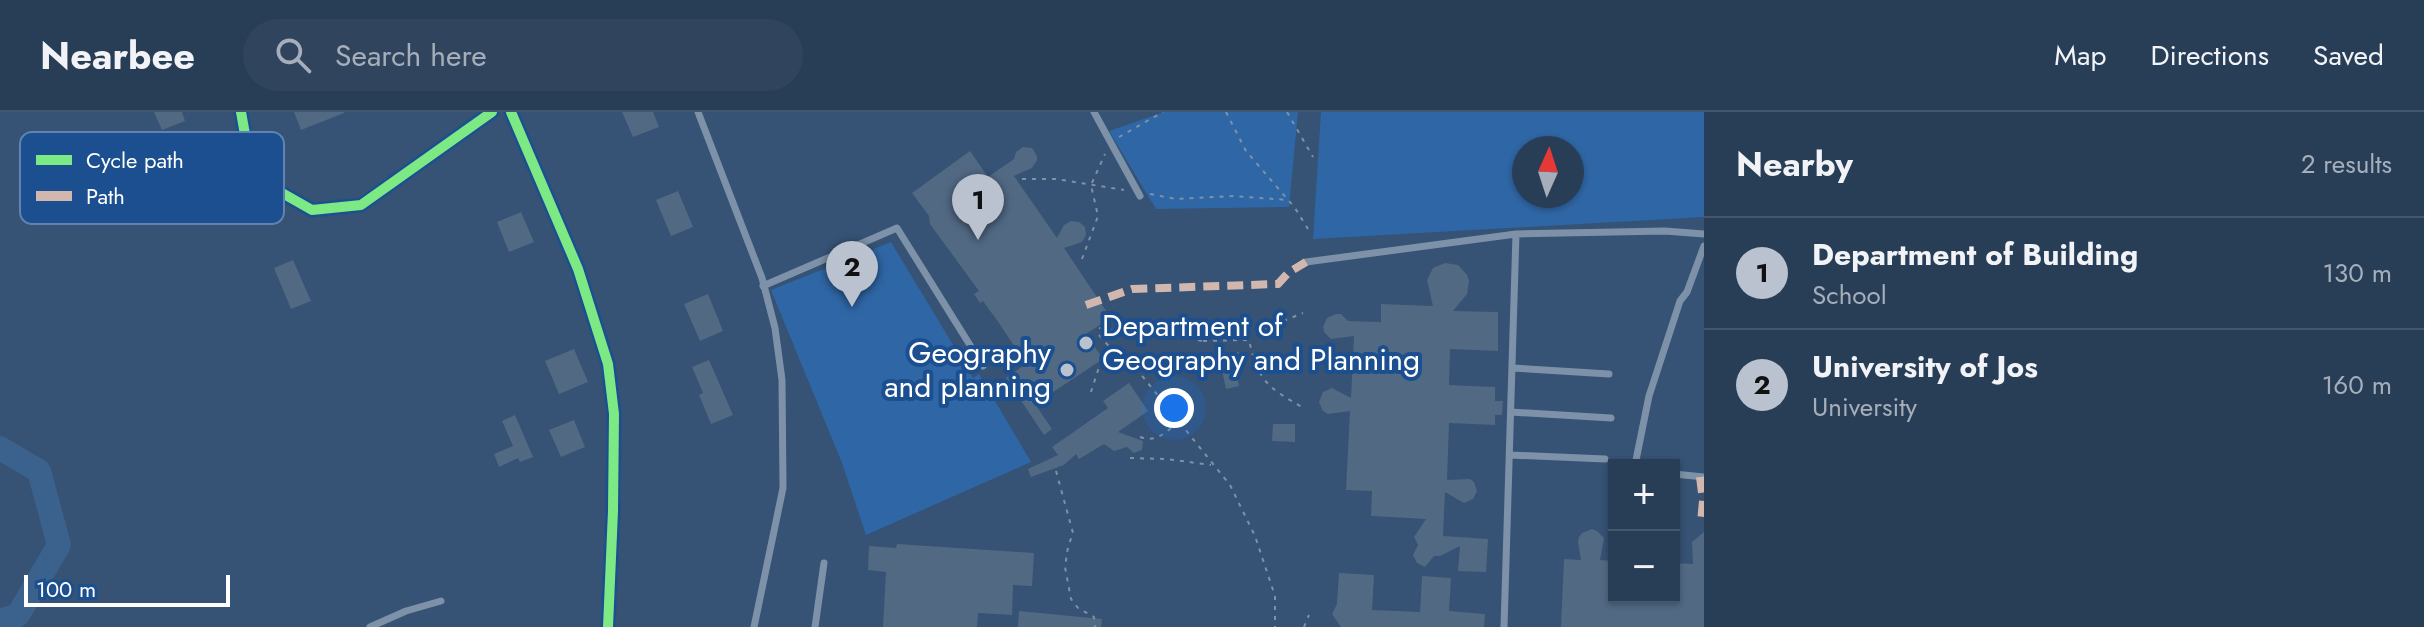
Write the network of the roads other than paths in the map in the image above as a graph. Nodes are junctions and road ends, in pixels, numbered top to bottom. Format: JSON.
{"nodes":[{"id":1,"x":241,"y":112,"type":"edge"},
{"id":2,"x":492,"y":112,"type":"edge"},
{"id":3,"x":511,"y":112,"type":"edge"},
{"id":4,"x":698,"y":112,"type":"edge"},
{"id":5,"x":1094,"y":112,"type":"edge"},
{"id":6,"x":245,"y":132,"type":"edge"},
{"id":7,"x":284,"y":194,"type":"edge"},
{"id":8,"x":1139,"y":194,"type":"road end"},
{"id":9,"x":1516,"y":234,"type":"junction"},
{"id":10,"x":1704,"y":234,"type":"edge"},
{"id":11,"x":1704,"y":246,"type":"edge"},
{"id":12,"x":1306,"y":262,"type":"dead end"},
{"id":13,"x":763,"y":286,"type":"junction"},
{"id":14,"x":983,"y":366,"type":"dead end"},
{"id":15,"x":1512,"y":368,"type":"junction"},
{"id":16,"x":1609,"y":374,"type":"dead end"},
{"id":17,"x":1511,"y":412,"type":"junction"},
{"id":18,"x":1611,"y":418,"type":"dead end"},
{"id":19,"x":1510,"y":455,"type":"junction"},
{"id":20,"x":1605,"y":459,"type":"dead end"},
{"id":21,"x":1636,"y":459,"type":"edge"},
{"id":22,"x":1680,"y":475,"type":"edge"},
{"id":23,"x":1704,"y":477,"type":"edge"},
{"id":24,"x":824,"y":563,"type":"dead end"},
{"id":25,"x":441,"y":601,"type":"dead end"},
{"id":26,"x":370,"y":627,"type":"edge"},
{"id":27,"x":608,"y":627,"type":"edge"},
{"id":28,"x":754,"y":627,"type":"edge"},
{"id":29,"x":815,"y":627,"type":"edge"},
{"id":30,"x":1504,"y":627,"type":"edge"}],
"edges":[{"from":1,"to":6,"type":"street"},
{"from":2,"to":7,"type":"street"},
{"from":3,"to":27,"type":"street"},
{"from":4,"to":13,"type":"lane"},
{"from":5,"to":8,"type":"lane"},
{"from":9,"to":10,"type":"lane"},
{"from":9,"to":12,"type":"lane"},
{"from":9,"to":15,"type":"lane"},
{"from":11,"to":21,"type":"lane"},
{"from":13,"to":14,"type":"lane"},
{"from":13,"to":28,"type":"lane"},
{"from":15,"to":16,"type":"lane"},
{"from":15,"to":17,"type":"lane"},
{"from":17,"to":18,"type":"lane"},
{"from":17,"to":19,"type":"lane"},
{"from":19,"to":20,"type":"lane"},
{"from":19,"to":30,"type":"lane"},
{"from":22,"to":23,"type":"lane"},
{"from":24,"to":29,"type":"lane"},
{"from":25,"to":26,"type":"lane"}]}
